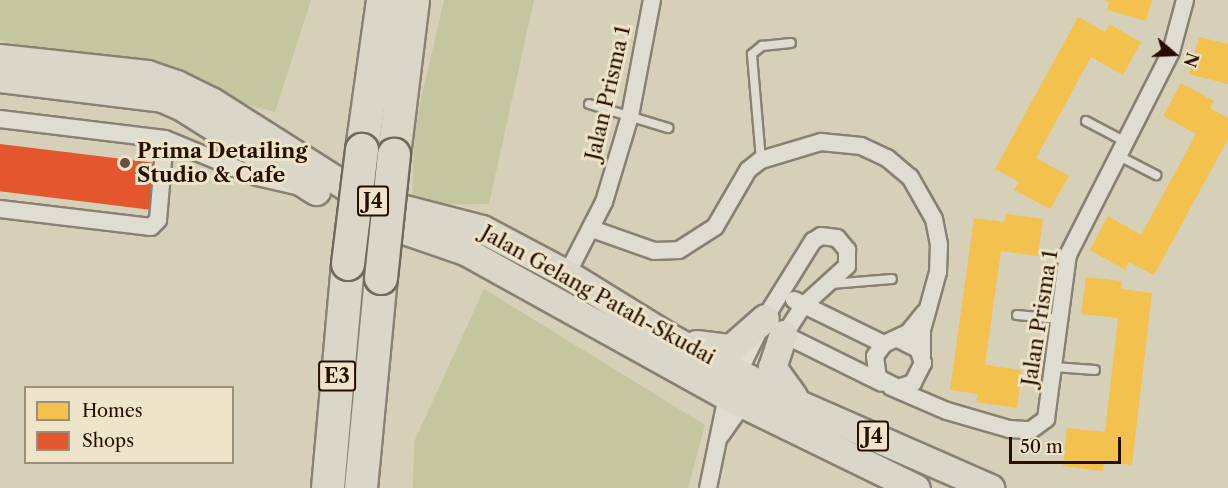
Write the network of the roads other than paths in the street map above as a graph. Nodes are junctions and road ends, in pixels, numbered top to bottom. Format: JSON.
{"nodes":[{"id":1,"x":371,"y":0,"type":"edge"},
{"id":2,"x":383,"y":0,"type":"edge"},
{"id":3,"x":413,"y":0,"type":"edge"},
{"id":4,"x":428,"y":0,"type":"edge"},
{"id":5,"x":652,"y":0,"type":"edge"},
{"id":6,"x":1185,"y":0,"type":"edge"},
{"id":7,"x":792,"y":43,"type":"dead end"},
{"id":8,"x":0,"y":58,"type":"edge"},
{"id":9,"x":372,"y":64,"type":"junction"},
{"id":10,"x":405,"y":72,"type":"junction"},
{"id":11,"x":0,"y":78,"type":"edge"},
{"id":12,"x":589,"y":104,"type":"dead end"},
{"id":13,"x":630,"y":116,"type":"junction"},
{"id":14,"x":0,"y":119,"type":"edge"},
{"id":15,"x":1086,"y":121,"type":"dead end"},
{"id":16,"x":668,"y":128,"type":"dead end"},
{"id":17,"x":165,"y":139,"type":"junction"},
{"id":18,"x":1122,"y":149,"type":"junction"},
{"id":19,"x":761,"y":160,"type":"junction"},
{"id":20,"x":1156,"y":175,"type":"dead end"},
{"id":21,"x":316,"y":191,"type":"junction"},
{"id":22,"x":0,"y":209,"type":"edge"},
{"id":23,"x":592,"y":228,"type":"junction"},
{"id":24,"x":567,"y":274,"type":"junction"},
{"id":25,"x":892,"y":279,"type":"dead end"},
{"id":26,"x":827,"y":285,"type":"junction"},
{"id":27,"x":783,"y":293,"type":"junction"},
{"id":28,"x":803,"y":306,"type":"junction"},
{"id":29,"x":926,"y":310,"type":"junction"},
{"id":30,"x":1017,"y":315,"type":"dead end"},
{"id":31,"x":1060,"y":319,"type":"junction"},
{"id":32,"x":774,"y":326,"type":"junction"},
{"id":33,"x":674,"y":340,"type":"junction"},
{"id":34,"x":891,"y":341,"type":"junction"},
{"id":35,"x":922,"y":363,"type":"junction"},
{"id":36,"x":1054,"y":367,"type":"junction"},
{"id":37,"x":1095,"y":370,"type":"dead end"},
{"id":38,"x":748,"y":376,"type":"junction"},
{"id":39,"x":887,"y":385,"type":"junction"},
{"id":40,"x":736,"y":400,"type":"junction"},
{"id":41,"x":799,"y":404,"type":"junction"},
{"id":42,"x":947,"y":411,"type":"junction"},
{"id":43,"x":328,"y":488,"type":"edge"},
{"id":44,"x":361,"y":488,"type":"edge"},
{"id":45,"x":708,"y":488,"type":"edge"},
{"id":46,"x":916,"y":488,"type":"edge"},
{"id":47,"x":990,"y":488,"type":"edge"}],
"edges":[{"from":1,"to":9,"type":"highway"},
{"from":2,"to":9,"type":"highway","number":"E3"},
{"from":3,"to":10,"type":"highway","number":"E3"},
{"from":4,"to":10,"type":"highway"},
{"from":5,"to":13,"type":"street","name":"Jalan Prisma 1"},
{"from":6,"to":18,"type":"street","name":"Jalan Prisma 1"},
{"from":7,"to":19,"type":"lane"},
{"from":8,"to":24,"type":"main road","name":"Jalan Gelang Patah-Skudai","number":"J4"},
{"from":9,"to":43,"type":"highway","number":"E3","bridge":true},
{"from":10,"to":44,"type":"highway","number":"E3","bridge":true},
{"from":11,"to":21,"type":"main road","name":"Jalan Gelang Patah-Skudai","number":"J4"},
{"from":12,"to":13,"type":"lane"},
{"from":13,"to":16,"type":"lane"},
{"from":13,"to":23,"type":"street","name":"Jalan Prisma 1"},
{"from":14,"to":17,"type":"street"},
{"from":15,"to":18,"type":"lane"},
{"from":17,"to":21,"type":"street"},
{"from":17,"to":22,"type":"street"},
{"from":18,"to":20,"type":"lane"},
{"from":18,"to":31,"type":"street","name":"Jalan Prisma 1"},
{"from":19,"to":23,"type":"street"},
{"from":19,"to":29,"type":"street"},
{"from":21,"to":40,"type":"main road","name":"Jalan Gelang Patah-Skudai","number":"J4"},
{"from":23,"to":24,"type":"street","name":"Jalan Prisma 1"},
{"from":24,"to":33,"type":"main road","name":"Jalan Gelang Patah-Skudai","number":"J4"},
{"from":25,"to":26,"type":"lane"},
{"from":26,"to":27,"type":"street"},
{"from":26,"to":28,"type":"street"},
{"from":27,"to":28,"type":"street"},
{"from":27,"to":32,"type":"street"},
{"from":28,"to":32,"type":"street"},
{"from":28,"to":34,"type":"street"},
{"from":29,"to":34,"type":"street"},
{"from":29,"to":35,"type":"street"},
{"from":30,"to":31,"type":"lane"},
{"from":31,"to":36,"type":"street","name":"Jalan Prisma 1"},
{"from":32,"to":33,"type":"main road"},
{"from":32,"to":38,"type":"street"},
{"from":32,"to":38,"type":"street"},
{"from":32,"to":39,"type":"street","name":"Jalan Prisma 1"},
{"from":32,"to":41,"type":"main road"},
{"from":33,"to":38,"type":"main road","name":"Jalan Gelang Patah-Skudai","number":"J4"},
{"from":34,"to":35,"type":"street"},
{"from":34,"to":39,"type":"street"},
{"from":35,"to":39,"type":"street"},
{"from":35,"to":42,"type":"street"},
{"from":36,"to":37,"type":"lane"},
{"from":36,"to":42,"type":"street","name":"Jalan Prisma 1"},
{"from":38,"to":40,"type":"street"},
{"from":38,"to":41,"type":"main road","name":"Jalan Gelang Patah-Skudai","number":"J4"},
{"from":39,"to":42,"type":"street","name":"Jalan Prisma 1"},
{"from":40,"to":45,"type":"street"},
{"from":40,"to":46,"type":"main road","name":"Jalan Gelang Patah-Skudai","number":"J4"},
{"from":41,"to":47,"type":"main road","name":"Jalan Gelang Patah-Skudai","number":"J4"}]}
